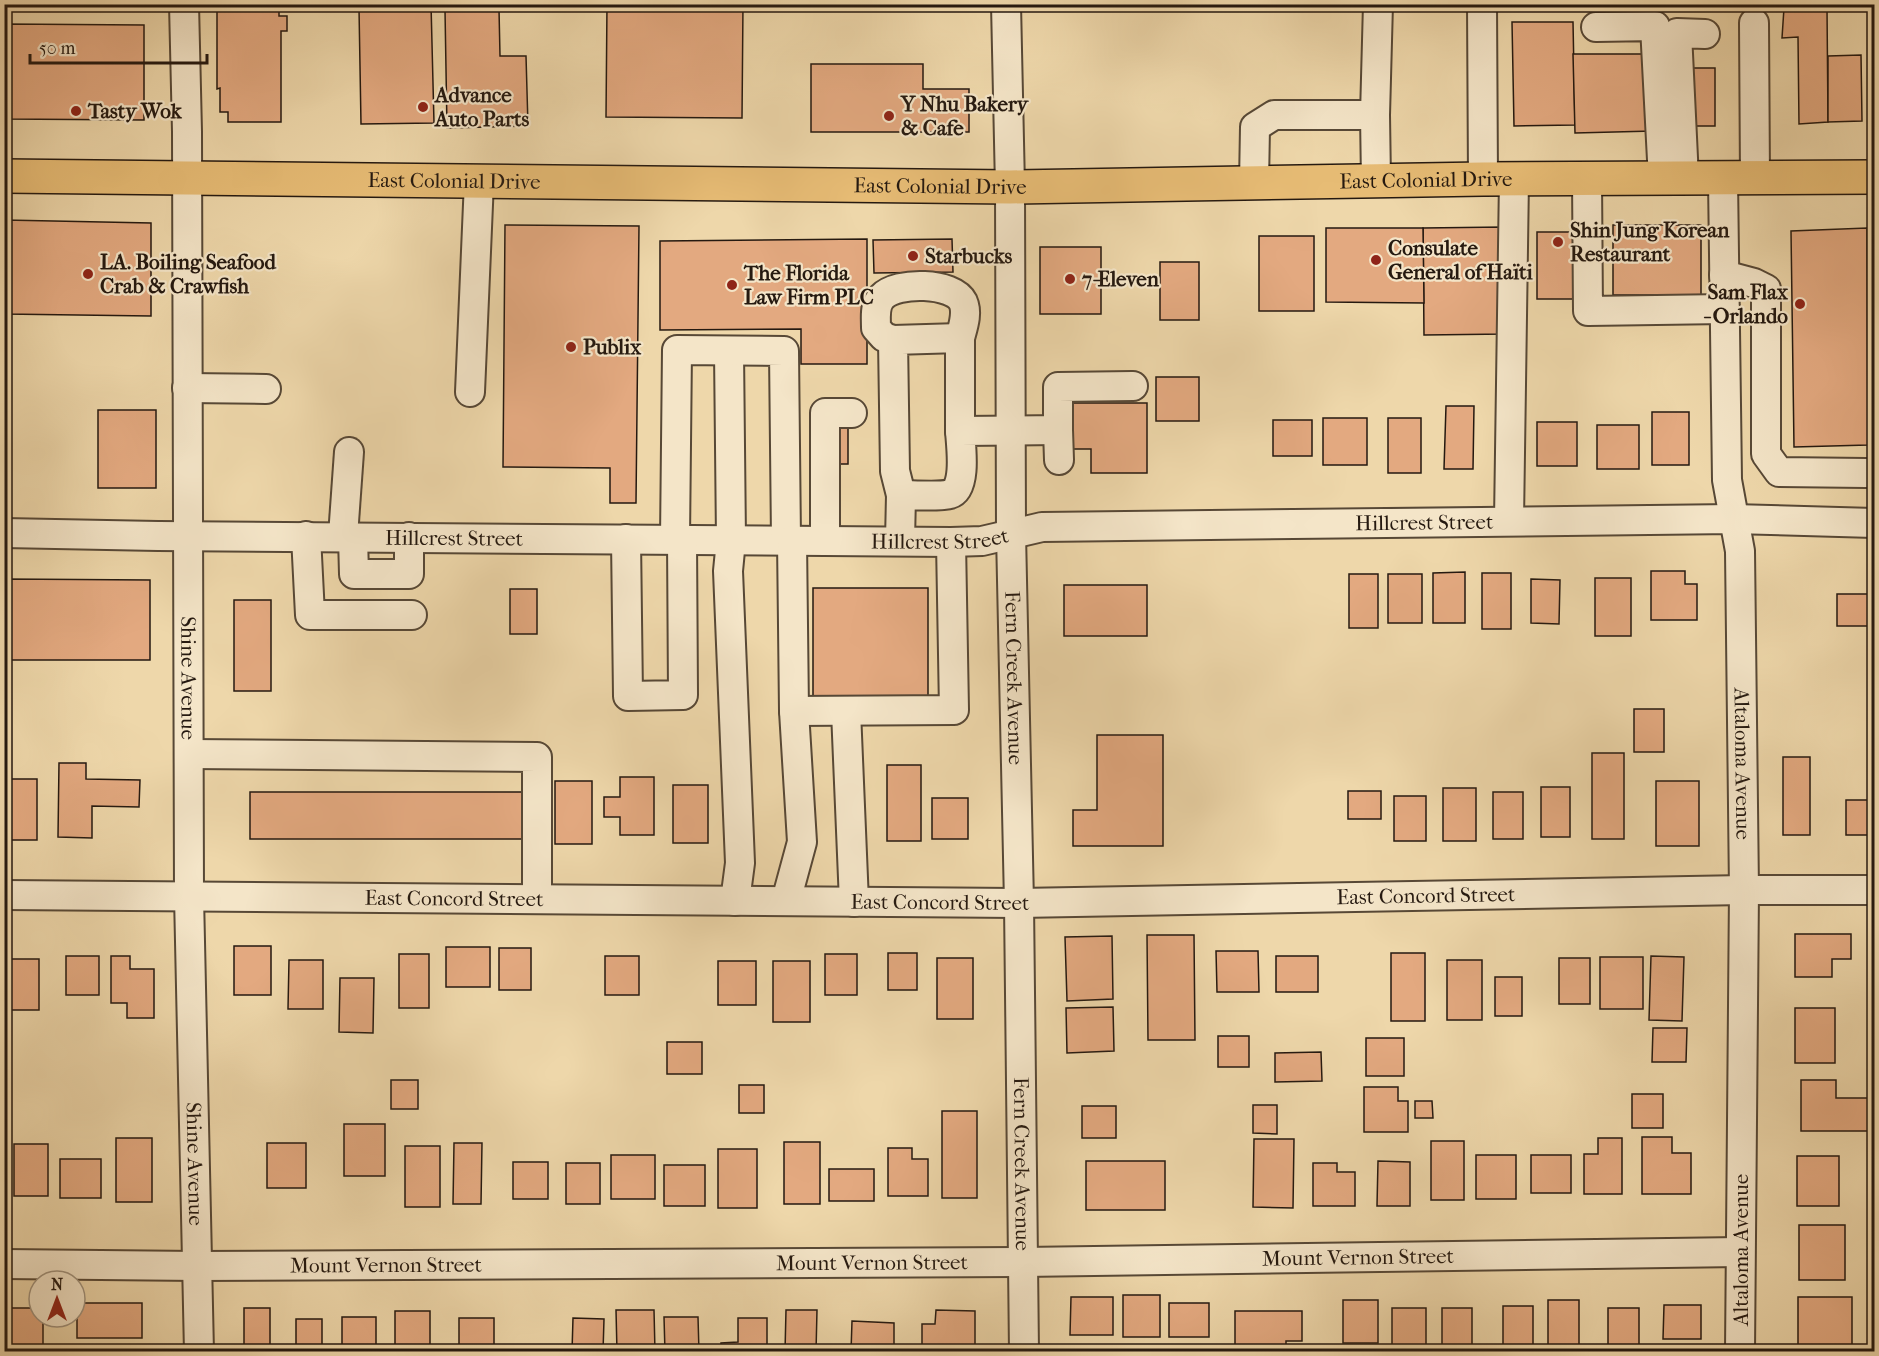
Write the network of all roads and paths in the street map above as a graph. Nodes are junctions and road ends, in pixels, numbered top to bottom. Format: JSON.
{"nodes":[{"id":1,"x":184,"y":4,"type":"edge"},
{"id":2,"x":1006,"y":4,"type":"edge"},
{"id":3,"x":1378,"y":4,"type":"edge"},
{"id":4,"x":1482,"y":4,"type":"edge"},
{"id":5,"x":1754,"y":23,"type":"dead end"},
{"id":6,"x":1596,"y":27,"type":"dead end"},
{"id":7,"x":1705,"y":34,"type":"dead end"},
{"id":8,"x":1375,"y":115,"type":"junction"},
{"id":9,"x":4,"y":176,"type":"edge"},
{"id":10,"x":1875,"y":177,"type":"edge"},
{"id":11,"x":187,"y":178,"type":"junction"},
{"id":12,"x":1673,"y":179,"type":"junction"},
{"id":13,"x":1739,"y":179,"type":"junction"},
{"id":14,"x":1499,"y":180,"type":"junction"},
{"id":15,"x":1587,"y":180,"type":"junction"},
{"id":16,"x":479,"y":181,"type":"junction"},
{"id":17,"x":1376,"y":181,"type":"junction"},
{"id":18,"x":1254,"y":183,"type":"junction"},
{"id":19,"x":1010,"y":187,"type":"junction"},
{"id":20,"x":1724,"y":275,"type":"junction"},
{"id":21,"x":1725,"y":309,"type":"junction"},
{"id":22,"x":960,"y":338,"type":"junction"},
{"id":23,"x":893,"y":340,"type":"junction"},
{"id":24,"x":729,"y":351,"type":"junction"},
{"id":25,"x":1133,"y":386,"type":"dead end"},
{"id":26,"x":187,"y":388,"type":"junction"},
{"id":27,"x":266,"y":389,"type":"dead end"},
{"id":28,"x":470,"y":392,"type":"dead end"},
{"id":29,"x":852,"y":413,"type":"dead end"},
{"id":30,"x":1011,"y":430,"type":"junction"},
{"id":31,"x":1058,"y":430,"type":"junction"},
{"id":32,"x":960,"y":431,"type":"junction"},
{"id":33,"x":349,"y":452,"type":"dead end"},
{"id":34,"x":1766,"y":454,"type":"junction"},
{"id":35,"x":1059,"y":460,"type":"dead end"},
{"id":36,"x":1727,"y":460,"type":"junction"},
{"id":37,"x":1866,"y":473,"type":"dead end"},
{"id":38,"x":902,"y":495,"type":"junction"},
{"id":39,"x":1733,"y":519,"type":"junction"},
{"id":40,"x":1509,"y":521,"type":"junction"},
{"id":41,"x":1875,"y":524,"type":"edge"},
{"id":42,"x":4,"y":533,"type":"edge"},
{"id":43,"x":1011,"y":534,"type":"junction"},
{"id":44,"x":187,"y":536,"type":"junction"},
{"id":45,"x":306,"y":536,"type":"junction"},
{"id":46,"x":348,"y":537,"type":"junction"},
{"id":47,"x":409,"y":537,"type":"junction"},
{"id":48,"x":626,"y":539,"type":"junction"},
{"id":49,"x":678,"y":539,"type":"junction"},
{"id":50,"x":731,"y":540,"type":"junction"},
{"id":51,"x":789,"y":540,"type":"junction"},
{"id":52,"x":825,"y":541,"type":"junction"},
{"id":53,"x":900,"y":542,"type":"junction"},
{"id":54,"x":951,"y":542,"type":"junction"},
{"id":55,"x":412,"y":615,"type":"dead end"},
{"id":56,"x":794,"y":711,"type":"junction"},
{"id":57,"x":846,"y":711,"type":"junction"},
{"id":58,"x":189,"y":754,"type":"junction"},
{"id":59,"x":1744,"y":890,"type":"junction"},
{"id":60,"x":1875,"y":890,"type":"edge"},
{"id":61,"x":4,"y":895,"type":"edge"},
{"id":62,"x":189,"y":896,"type":"junction"},
{"id":63,"x":537,"y":899,"type":"junction"},
{"id":64,"x":735,"y":901,"type":"junction"},
{"id":65,"x":786,"y":901,"type":"junction"},
{"id":66,"x":854,"y":902,"type":"junction"},
{"id":67,"x":1019,"y":903,"type":"junction"},
{"id":68,"x":1740,"y":1252,"type":"junction"},
{"id":69,"x":1023,"y":1262,"type":"junction"},
{"id":70,"x":4,"y":1264,"type":"edge"},
{"id":71,"x":197,"y":1266,"type":"junction"},
{"id":72,"x":198,"y":1352,"type":"edge"},
{"id":73,"x":1024,"y":1352,"type":"edge"},
{"id":74,"x":1740,"y":1352,"type":"edge"}],
"edges":[{"from":1,"to":11,"type":"street","name":"Shine Avenue"},
{"from":2,"to":19,"type":"street","name":"Fern Creek Avenue"},
{"from":3,"to":8,"type":"street"},
{"from":4,"to":14,"type":"street"},
{"from":5,"to":13,"type":"street","name":"Altaloma Avenue"},
{"from":6,"to":12,"type":"street"},
{"from":7,"to":12,"type":"street"},
{"from":8,"to":17,"type":"street"},
{"from":8,"to":18,"type":"street"},
{"from":9,"to":11,"type":"highway","name":"East Colonial Drive"},
{"from":10,"to":13,"type":"highway","name":"East Colonial Drive"},
{"from":11,"to":16,"type":"highway","name":"East Colonial Drive"},
{"from":11,"to":26,"type":"street","name":"Shine Avenue"},
{"from":12,"to":13,"type":"highway","name":"East Colonial Drive"},
{"from":12,"to":15,"type":"highway","name":"East Colonial Drive"},
{"from":13,"to":20,"type":"street","name":"Altaloma Avenue"},
{"from":14,"to":15,"type":"highway","name":"East Colonial Drive"},
{"from":14,"to":17,"type":"highway","name":"East Colonial Drive"},
{"from":14,"to":40,"type":"street"},
{"from":15,"to":21,"type":"street"},
{"from":16,"to":19,"type":"highway","name":"East Colonial Drive"},
{"from":16,"to":28,"type":"street"},
{"from":17,"to":18,"type":"highway","name":"East Colonial Drive"},
{"from":18,"to":19,"type":"highway","name":"East Colonial Drive"},
{"from":19,"to":30,"type":"street","name":"Fern Creek Avenue"},
{"from":20,"to":21,"type":"street","name":"Altaloma Avenue"},
{"from":20,"to":34,"type":"street"},
{"from":21,"to":36,"type":"street","name":"Altaloma Avenue"},
{"from":22,"to":23,"type":"street"},
{"from":22,"to":23,"type":"street"},
{"from":22,"to":32,"type":"street"},
{"from":23,"to":38,"type":"street"},
{"from":24,"to":49,"type":"street"},
{"from":24,"to":50,"type":"street"},
{"from":24,"to":51,"type":"street"},
{"from":25,"to":31,"type":"street"},
{"from":26,"to":27,"type":"street"},
{"from":26,"to":44,"type":"street","name":"Shine Avenue"},
{"from":29,"to":52,"type":"street"},
{"from":30,"to":31,"type":"street"},
{"from":30,"to":32,"type":"street"},
{"from":30,"to":43,"type":"street","name":"Fern Creek Avenue"},
{"from":31,"to":35,"type":"street"},
{"from":32,"to":38,"type":"street"},
{"from":33,"to":46,"type":"street"},
{"from":34,"to":36,"type":"street"},
{"from":34,"to":37,"type":"street"},
{"from":36,"to":39,"type":"street","name":"Altaloma Avenue"},
{"from":38,"to":53,"type":"street"},
{"from":39,"to":40,"type":"street","name":"Hillcrest Street"},
{"from":39,"to":41,"type":"street","name":"Hillcrest Street"},
{"from":39,"to":59,"type":"street","name":"Altaloma Avenue"},
{"from":40,"to":43,"type":"street","name":"Hillcrest Street"},
{"from":42,"to":44,"type":"street","name":"Hillcrest Street"},
{"from":43,"to":54,"type":"street","name":"Hillcrest Street"},
{"from":43,"to":67,"type":"street","name":"Fern Creek Avenue"},
{"from":44,"to":45,"type":"street","name":"Hillcrest Street"},
{"from":44,"to":58,"type":"street","name":"Shine Avenue"},
{"from":45,"to":46,"type":"street","name":"Hillcrest Street"},
{"from":45,"to":55,"type":"street"},
{"from":46,"to":47,"type":"street","name":"Hillcrest Street"},
{"from":46,"to":47,"type":"street"},
{"from":47,"to":48,"type":"street","name":"Hillcrest Street"},
{"from":48,"to":49,"type":"street","name":"Hillcrest Street"},
{"from":48,"to":49,"type":"street"},
{"from":49,"to":50,"type":"street","name":"Hillcrest Street"},
{"from":50,"to":51,"type":"street","name":"Hillcrest Street"},
{"from":50,"to":64,"type":"street"},
{"from":51,"to":52,"type":"street","name":"Hillcrest Street"},
{"from":51,"to":56,"type":"street"},
{"from":52,"to":53,"type":"street","name":"Hillcrest Street"},
{"from":53,"to":54,"type":"street","name":"Hillcrest Street"},
{"from":54,"to":57,"type":"street"},
{"from":56,"to":57,"type":"street"},
{"from":56,"to":65,"type":"street"},
{"from":57,"to":66,"type":"street"},
{"from":58,"to":62,"type":"street","name":"Shine Avenue"},
{"from":58,"to":63,"type":"street"},
{"from":59,"to":60,"type":"street","name":"East Concord Street"},
{"from":59,"to":67,"type":"street","name":"East Concord Street"},
{"from":59,"to":68,"type":"street","name":"Altaloma Avenue"},
{"from":61,"to":62,"type":"street","name":"East Concord Street"},
{"from":62,"to":63,"type":"street","name":"East Concord Street"},
{"from":62,"to":71,"type":"street","name":"Shine Avenue"},
{"from":63,"to":64,"type":"street","name":"East Concord Street"},
{"from":64,"to":65,"type":"street","name":"East Concord Street"},
{"from":65,"to":66,"type":"street","name":"East Concord Street"},
{"from":66,"to":67,"type":"street","name":"East Concord Street"},
{"from":67,"to":69,"type":"street","name":"Fern Creek Avenue"},
{"from":68,"to":69,"type":"street","name":"Mount Vernon Street"},
{"from":68,"to":74,"type":"street","name":"Altaloma Avenue"},
{"from":69,"to":71,"type":"street","name":"Mount Vernon Street"},
{"from":69,"to":73,"type":"street","name":"Fern Creek Avenue"},
{"from":70,"to":71,"type":"street","name":"Mount Vernon Street"},
{"from":71,"to":72,"type":"street","name":"Shine Avenue"}]}
